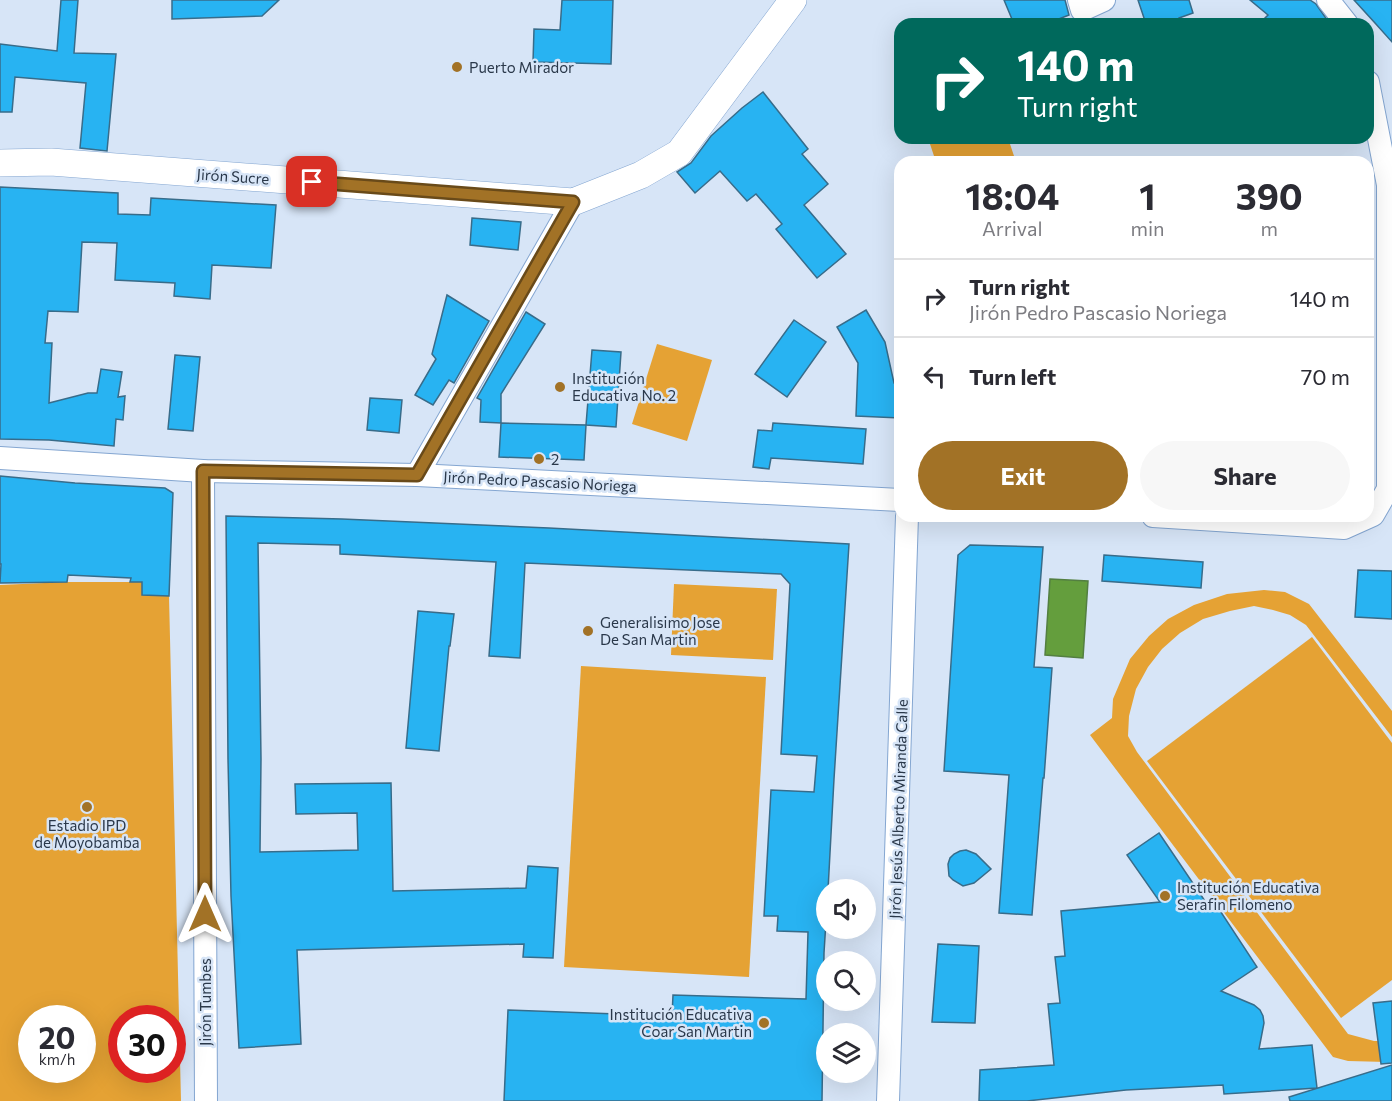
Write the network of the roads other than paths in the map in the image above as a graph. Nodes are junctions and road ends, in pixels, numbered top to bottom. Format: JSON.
{"nodes":[{"id":1,"x":793,"y":0,"type":"edge"},
{"id":2,"x":1104,"y":0,"type":"edge"},
{"id":3,"x":1328,"y":0,"type":"edge"},
{"id":4,"x":1080,"y":5,"type":"edge"},
{"id":5,"x":1342,"y":18,"type":"edge"},
{"id":6,"x":1374,"y":113,"type":"edge"},
{"id":7,"x":0,"y":163,"type":"edge"},
{"id":8,"x":573,"y":202,"type":"junction"},
{"id":9,"x":0,"y":458,"type":"edge"},
{"id":10,"x":203,"y":471,"type":"junction"},
{"id":11,"x":417,"y":475,"type":"junction"},
{"id":12,"x":894,"y":500,"type":"edge"},
{"id":13,"x":1374,"y":513,"type":"edge"},
{"id":14,"x":907,"y":522,"type":"edge"},
{"id":15,"x":1248,"y":522,"type":"edge"},
{"id":16,"x":1357,"y":522,"type":"edge"},
{"id":17,"x":206,"y":1101,"type":"edge"},
{"id":18,"x":888,"y":1101,"type":"edge"}],
"edges":[{"from":1,"to":8,"type":"street"},
{"from":2,"to":4,"type":"street"},
{"from":3,"to":5,"type":"street"},
{"from":6,"to":13,"type":"street"},
{"from":7,"to":8,"type":"street","name":"Jirón Sucre"},
{"from":8,"to":11,"type":"street"},
{"from":9,"to":10,"type":"street","name":"Jirón Pedro Pascasio Noriega"},
{"from":10,"to":11,"type":"street","name":"Jirón Pedro Pascasio Noriega"},
{"from":10,"to":17,"type":"street","name":"Jirón Tumbes"},
{"from":11,"to":12,"type":"street","name":"Jirón Pedro Pascasio Noriega"},
{"from":14,"to":18,"type":"street","name":"Jirón Jesús Alberto Miranda Calle"},
{"from":15,"to":16,"type":"street"}]}
